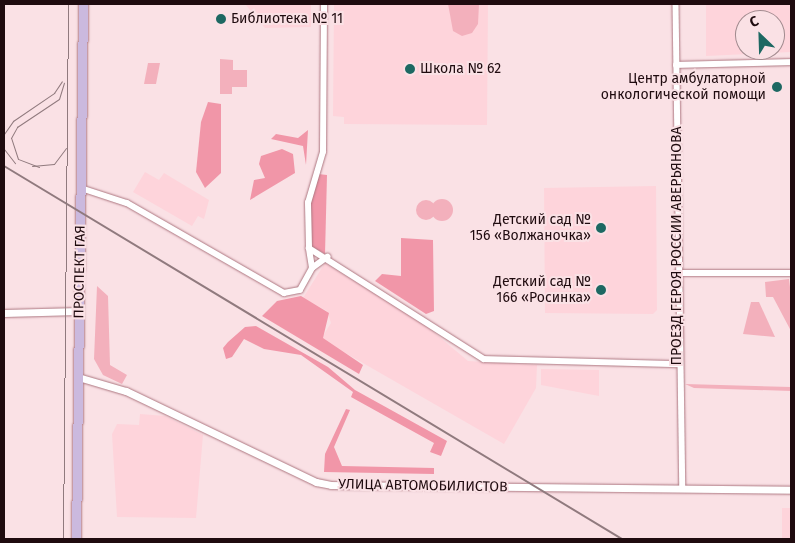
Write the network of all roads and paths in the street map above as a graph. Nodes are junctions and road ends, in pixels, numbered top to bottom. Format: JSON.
{"nodes":[{"id":1,"x":83,"y":4,"type":"edge"},
{"id":2,"x":324,"y":4,"type":"edge"},
{"id":3,"x":676,"y":4,"type":"edge"},
{"id":4,"x":791,"y":62,"type":"edge"},
{"id":5,"x":676,"y":65,"type":"junction"},
{"id":6,"x":82,"y":188,"type":"junction"},
{"id":7,"x":309,"y":248,"type":"junction"},
{"id":8,"x":327,"y":257,"type":"junction"},
{"id":9,"x":312,"y":268,"type":"junction"},
{"id":10,"x":677,"y":273,"type":"junction"},
{"id":11,"x":791,"y":273,"type":"edge"},
{"id":12,"x":79,"y":311,"type":"junction"},
{"id":13,"x":4,"y":313,"type":"edge"},
{"id":14,"x":678,"y":364,"type":"junction"},
{"id":15,"x":78,"y":377,"type":"junction"},
{"id":16,"x":683,"y":488,"type":"junction"},
{"id":17,"x":791,"y":490,"type":"edge"},
{"id":18,"x":76,"y":539,"type":"edge"}],
"edges":[{"from":1,"to":6,"type":"main road","name":"ПРОСПЕКТ ГАЯ"},
{"from":2,"to":7,"type":"street"},
{"from":3,"to":5,"type":"street","name":"ПРОЕЗД ГЕРОЯ РОССИИ АВЕРЬЯНОВА"},
{"from":4,"to":5,"type":"street"},
{"from":5,"to":10,"type":"street","name":"ПРОЕЗД ГЕРОЯ РОССИИ АВЕРЬЯНОВА"},
{"from":6,"to":9,"type":"street"},
{"from":6,"to":12,"type":"main road","name":"ПРОСПЕКТ ГАЯ"},
{"from":7,"to":8,"type":"street"},
{"from":7,"to":9,"type":"street"},
{"from":8,"to":9,"type":"street"},
{"from":8,"to":14,"type":"street"},
{"from":10,"to":11,"type":"street"},
{"from":10,"to":14,"type":"street","name":"ПРОЕЗД ГЕРОЯ РОССИИ АВЕРЬЯНОВА"},
{"from":12,"to":13,"type":"street"},
{"from":12,"to":15,"type":"main road","name":"ПРОСПЕКТ ГАЯ"},
{"from":14,"to":16,"type":"street","name":"ПРОЕЗД ГЕРОЯ РОССИИ АВЕРЬЯНОВА"},
{"from":15,"to":16,"type":"street","name":"УЛИЦА АВТОМОБИЛИСТОВ"},
{"from":15,"to":18,"type":"main road","name":"ПРОСПЕКТ ГАЯ"},
{"from":16,"to":17,"type":"street","name":"УЛИЦА АВТОМОБИЛИСТОВ"}]}
